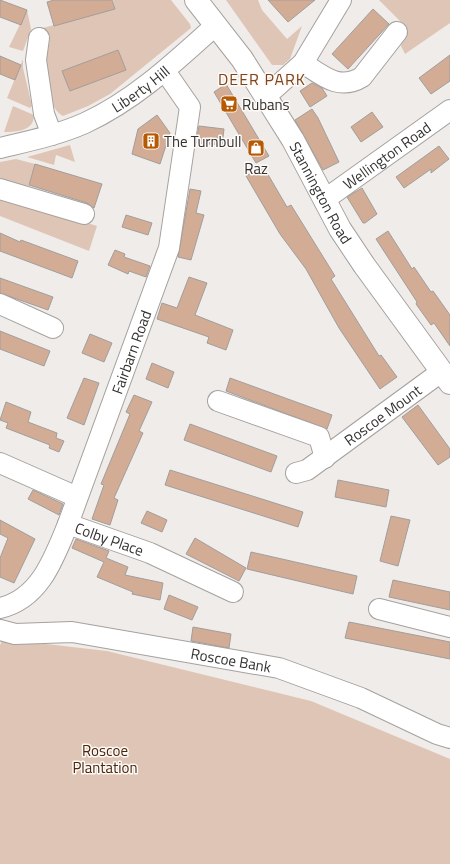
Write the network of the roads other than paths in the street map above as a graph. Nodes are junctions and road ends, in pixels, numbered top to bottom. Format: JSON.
{"nodes":[{"id":1,"x":196,"y":0,"type":"edge"},
{"id":2,"x":341,"y":0,"type":"edge"},
{"id":3,"x":216,"y":24,"type":"junction"},
{"id":4,"x":397,"y":32,"type":"dead end"},
{"id":5,"x":39,"y":38,"type":"dead end"},
{"id":6,"x":303,"y":63,"type":"junction"},
{"id":7,"x":165,"y":71,"type":"junction"},
{"id":8,"x":265,"y":97,"type":"junction"},
{"id":9,"x":450,"y":110,"type":"edge"},
{"id":10,"x":52,"y":135,"type":"junction"},
{"id":11,"x":0,"y":148,"type":"edge"},
{"id":12,"x":0,"y":189,"type":"edge"},
{"id":13,"x":324,"y":200,"type":"junction"},
{"id":14,"x":84,"y":214,"type":"dead end"},
{"id":15,"x":0,"y":304,"type":"edge"},
{"id":16,"x":53,"y":328,"type":"dead end"},
{"id":17,"x":445,"y":377,"type":"edge"},
{"id":18,"x":218,"y":401,"type":"dead end"},
{"id":19,"x":325,"y":458,"type":"junction"},
{"id":20,"x":0,"y":463,"type":"edge"},
{"id":21,"x":296,"y":473,"type":"dead end"},
{"id":22,"x":77,"y":497,"type":"junction"},
{"id":23,"x":68,"y":524,"type":"junction"},
{"id":24,"x":233,"y":592,"type":"dead end"},
{"id":25,"x":0,"y":608,"type":"edge"},
{"id":26,"x":378,"y":609,"type":"dead end"},
{"id":27,"x":450,"y":627,"type":"edge"},
{"id":28,"x":0,"y":630,"type":"edge"},
{"id":29,"x":450,"y":738,"type":"edge"}],
"edges":[{"from":1,"to":3,"type":"main road","name":"Stannington Road"},
{"from":2,"to":6,"type":"street"},
{"from":3,"to":7,"type":"street","name":"Liberty Hill"},
{"from":3,"to":8,"type":"main road","name":"Stannington Road"},
{"from":4,"to":6,"type":"street"},
{"from":5,"to":10,"type":"street"},
{"from":6,"to":8,"type":"street"},
{"from":7,"to":10,"type":"street","name":"Liberty Hill"},
{"from":7,"to":22,"type":"street","name":"Fairbarn Road"},
{"from":8,"to":13,"type":"main road","name":"Stannington Road"},
{"from":9,"to":13,"type":"street","name":"Wellington Road"},
{"from":10,"to":11,"type":"street","name":"Liberty Hill"},
{"from":12,"to":14,"type":"street"},
{"from":13,"to":17,"type":"main road","name":"Stannington Road"},
{"from":15,"to":16,"type":"street"},
{"from":17,"to":19,"type":"street","name":"Roscoe Mount"},
{"from":18,"to":19,"type":"street","name":"Roscoe Mount"},
{"from":19,"to":21,"type":"street","name":"Roscoe Mount"},
{"from":20,"to":22,"type":"street"},
{"from":22,"to":23,"type":"street","name":"Fairbarn Road"},
{"from":23,"to":24,"type":"street","name":"Colby Place"},
{"from":23,"to":25,"type":"street","name":"Fairbarn Road"},
{"from":26,"to":27,"type":"street"},
{"from":28,"to":29,"type":"street","name":"Roscoe Bank"}]}
